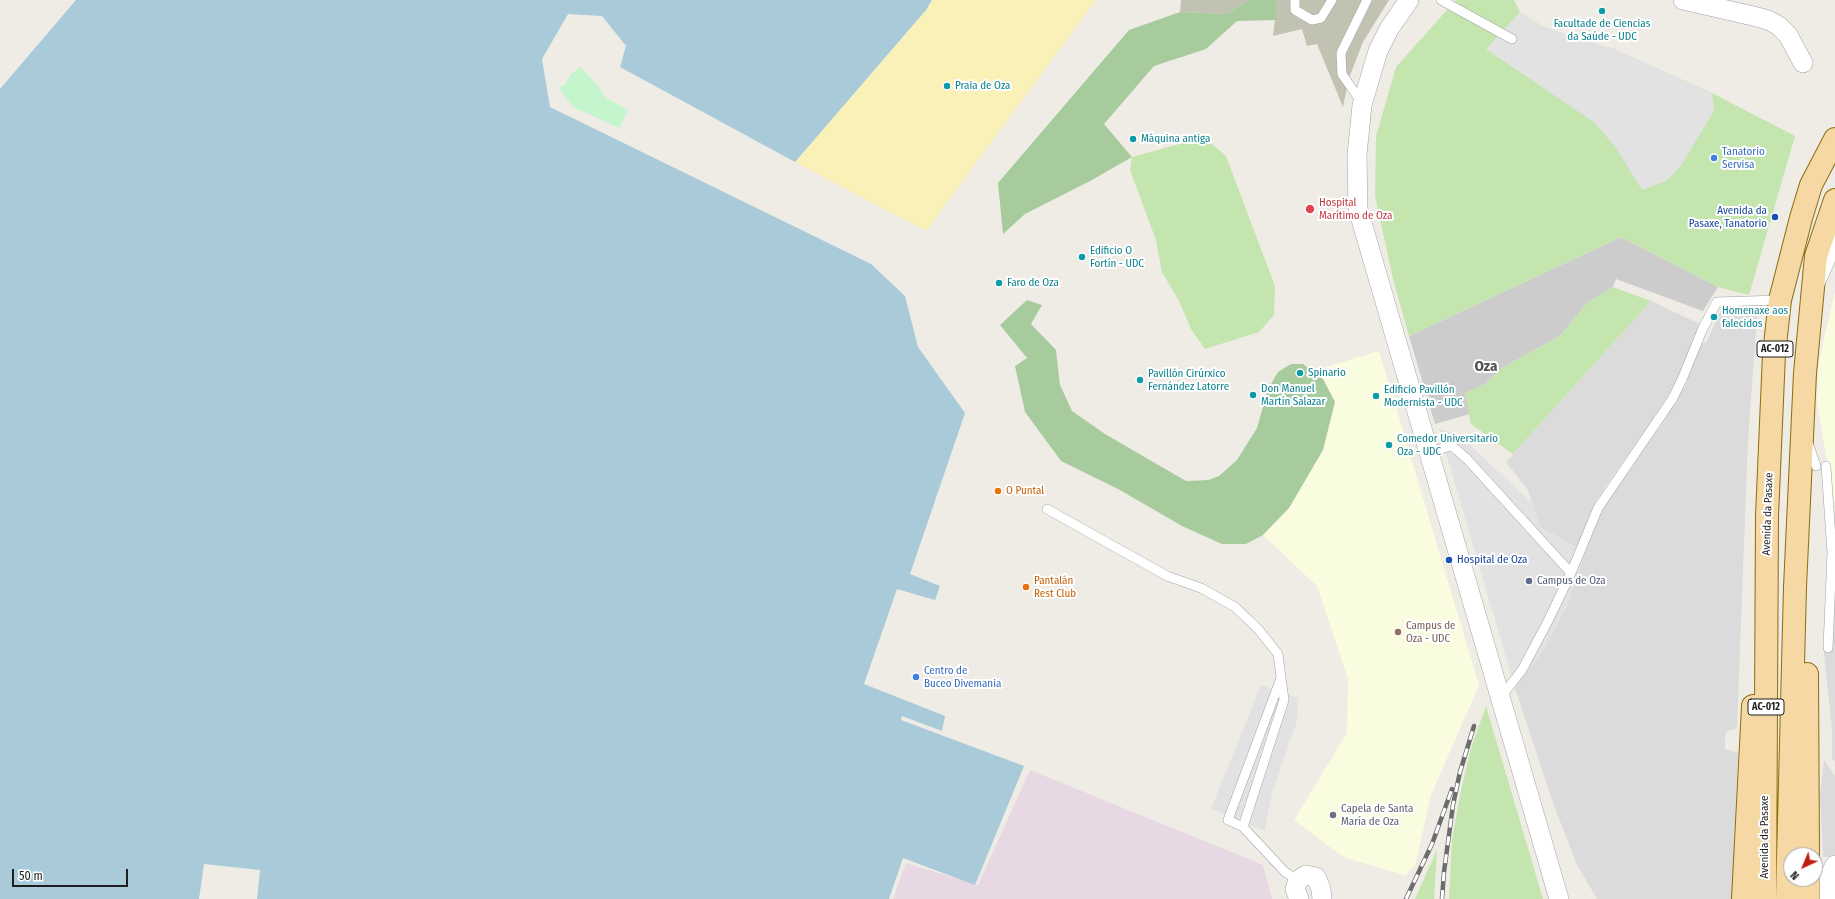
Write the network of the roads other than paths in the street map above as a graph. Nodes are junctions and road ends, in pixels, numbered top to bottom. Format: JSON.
{"nodes":[{"id":1,"x":1295,"y":0,"type":"edge"},
{"id":2,"x":1332,"y":0,"type":"edge"},
{"id":3,"x":1367,"y":0,"type":"edge"},
{"id":4,"x":1409,"y":0,"type":"edge"},
{"id":5,"x":1441,"y":0,"type":"edge"},
{"id":6,"x":1683,"y":0,"type":"edge"},
{"id":7,"x":1512,"y":39,"type":"dead end"},
{"id":8,"x":1803,"y":63,"type":"dead end"},
{"id":9,"x":1362,"y":104,"type":"junction"},
{"id":10,"x":1835,"y":138,"type":"edge"},
{"id":11,"x":1835,"y":200,"type":"edge"},
{"id":12,"x":1835,"y":238,"type":"edge"},
{"id":13,"x":1811,"y":292,"type":"junction"},
{"id":14,"x":1780,"y":300,"type":"junction"},
{"id":15,"x":1803,"y":429,"type":"junction"},
{"id":16,"x":1428,"y":452,"type":"junction"},
{"id":17,"x":1816,"y":474,"type":"edge"},
{"id":18,"x":1047,"y":509,"type":"dead end"},
{"id":19,"x":1767,"y":516,"type":"junction"},
{"id":20,"x":1571,"y":572,"type":"junction"},
{"id":21,"x":1795,"y":587,"type":"junction"},
{"id":22,"x":1828,"y":648,"type":"dead end"},
{"id":23,"x":1282,"y":676,"type":"junction"},
{"id":24,"x":1500,"y":698,"type":"junction"},
{"id":25,"x":1243,"y":827,"type":"junction"},
{"id":26,"x":1808,"y":847,"type":"edge"},
{"id":27,"x":1835,"y":865,"type":"edge"},
{"id":28,"x":1298,"y":880,"type":"junction"},
{"id":29,"x":1808,"y":887,"type":"edge"},
{"id":30,"x":1300,"y":899,"type":"edge"},
{"id":31,"x":1322,"y":899,"type":"edge"},
{"id":32,"x":1559,"y":899,"type":"edge"},
{"id":33,"x":1743,"y":899,"type":"edge"},
{"id":34,"x":1765,"y":899,"type":"edge"},
{"id":35,"x":1787,"y":899,"type":"edge"},
{"id":36,"x":1808,"y":899,"type":"edge"},
{"id":37,"x":1829,"y":899,"type":"edge"}],
"edges":[{"from":1,"to":2,"type":"lane"},
{"from":3,"to":9,"type":"lane"},
{"from":4,"to":9,"type":"street"},
{"from":5,"to":7,"type":"lane"},
{"from":6,"to":8,"type":"street"},
{"from":9,"to":16,"type":"street"},
{"from":10,"to":14,"type":"main road","name":"Avenida da Pasaxe","number":"AC-012"},
{"from":11,"to":13,"type":"main road","name":"Avenida da Pasaxe","number":"AC-012"},
{"from":12,"to":13,"type":"street"},
{"from":13,"to":15,"type":"main road","name":"Avenida da Pasaxe","number":"AC-012"},
{"from":14,"to":19,"type":"main road","name":"Avenida da Pasaxe","number":"AC-012"},
{"from":14,"to":20,"type":"lane"},
{"from":15,"to":17,"type":"main road","name":"Avenida da Pasaxe","number":"AC-012"},
{"from":15,"to":17,"type":"lane"},
{"from":16,"to":20,"type":"lane"},
{"from":16,"to":24,"type":"street"},
{"from":17,"to":21,"type":"main road","name":"Avenida da Pasaxe","number":"AC-012"},
{"from":17,"to":22,"type":"lane"},
{"from":18,"to":23,"type":"lane"},
{"from":19,"to":33,"type":"main road"},
{"from":19,"to":34,"type":"main road","name":"Avenida da Pasaxe","number":"AC-012"},
{"from":20,"to":24,"type":"lane"},
{"from":21,"to":26,"type":"main road"},
{"from":21,"to":35,"type":"main road","name":"Avenida da Pasaxe","number":"AC-012"},
{"from":23,"to":25,"type":"lane"},
{"from":23,"to":25,"type":"lane"},
{"from":24,"to":32,"type":"street"},
{"from":25,"to":28,"type":"lane"},
{"from":27,"to":37,"type":"street"},
{"from":28,"to":30,"type":"street"},
{"from":28,"to":31,"type":"street"},
{"from":29,"to":36,"type":"main road"}]}
